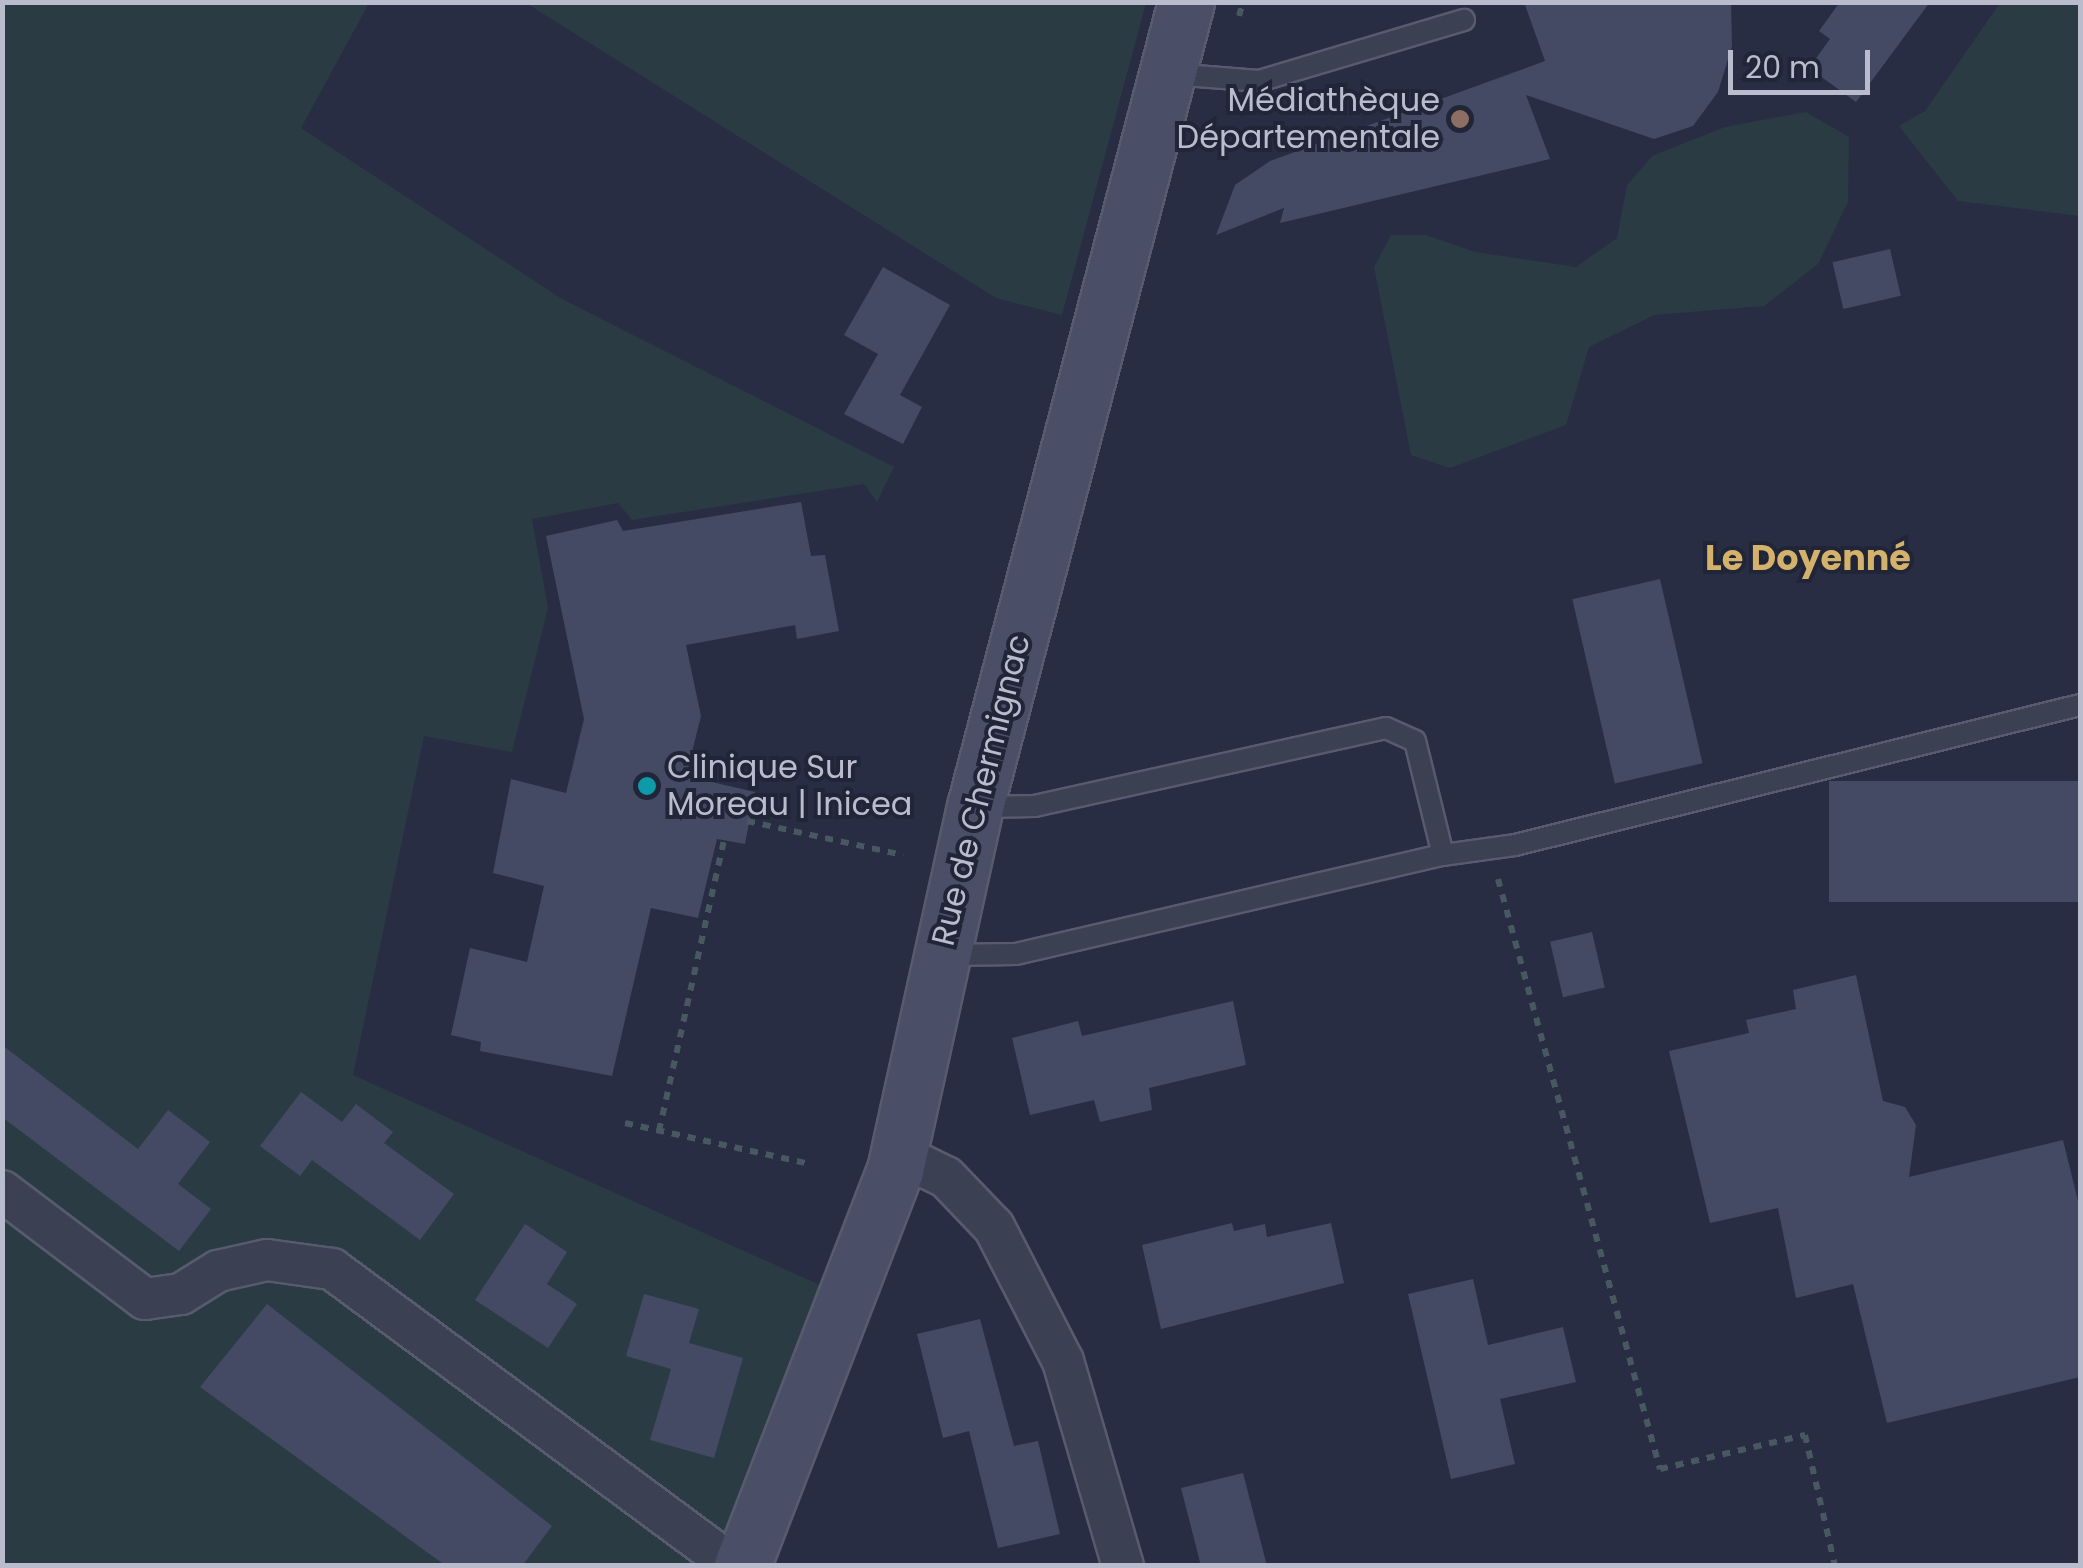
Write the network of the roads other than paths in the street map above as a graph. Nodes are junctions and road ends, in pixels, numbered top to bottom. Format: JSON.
{"nodes":[{"id":1,"x":1186,"y":2,"type":"edge"},
{"id":2,"x":1464,"y":20,"type":"dead end"},
{"id":3,"x":1170,"y":74,"type":"junction"},
{"id":4,"x":2080,"y":705,"type":"edge"},
{"id":5,"x":975,"y":807,"type":"junction"},
{"id":6,"x":1442,"y":856,"type":"junction"},
{"id":7,"x":940,"y":955,"type":"junction"},
{"id":8,"x":895,"y":1170,"type":"junction"},
{"id":9,"x":2,"y":1191,"type":"edge"},
{"id":10,"x":733,"y":1566,"type":"edge"},
{"id":11,"x":742,"y":1566,"type":"edge"},
{"id":12,"x":1123,"y":1566,"type":"edge"}],
"edges":[{"from":1,"to":3,"type":"street","name":"Rue de Chermignac"},
{"from":2,"to":3,"type":"lane"},
{"from":3,"to":5,"type":"street","name":"Rue de Chermignac"},
{"from":4,"to":6,"type":"lane"},
{"from":5,"to":6,"type":"lane"},
{"from":5,"to":7,"type":"street","name":"Rue de Chermignac"},
{"from":6,"to":7,"type":"lane"},
{"from":7,"to":8,"type":"street","name":"Rue de Chermignac"},
{"from":8,"to":11,"type":"street","name":"Rue de Chermignac"},
{"from":8,"to":12,"type":"street"},
{"from":9,"to":10,"type":"street"}]}
